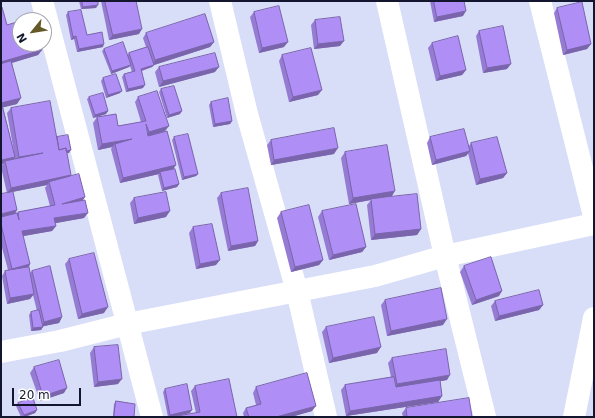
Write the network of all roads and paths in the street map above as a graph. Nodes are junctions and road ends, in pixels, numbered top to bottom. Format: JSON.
{"nodes":[{"id":1,"x":42,"y":1,"type":"edge"},
{"id":2,"x":220,"y":1,"type":"edge"},
{"id":3,"x":387,"y":1,"type":"edge"},
{"id":4,"x":540,"y":1,"type":"edge"},
{"id":5,"x":594,"y":216,"type":"edge"},
{"id":6,"x":594,"y":224,"type":"edge"},
{"id":7,"x":444,"y":256,"type":"junction"},
{"id":8,"x":297,"y":291,"type":"junction"},
{"id":9,"x":594,"y":318,"type":"edge"},
{"id":10,"x":127,"y":324,"type":"junction"},
{"id":11,"x":1,"y":352,"type":"edge"},
{"id":12,"x":152,"y":417,"type":"edge"},
{"id":13,"x":326,"y":417,"type":"edge"},
{"id":14,"x":486,"y":417,"type":"edge"},
{"id":15,"x":574,"y":417,"type":"edge"}],
"edges":[{"from":1,"to":10,"type":"street"},
{"from":2,"to":8,"type":"street"},
{"from":3,"to":7,"type":"street"},
{"from":4,"to":5,"type":"street"},
{"from":6,"to":7,"type":"street"},
{"from":7,"to":8,"type":"street"},
{"from":7,"to":14,"type":"street"},
{"from":8,"to":10,"type":"street"},
{"from":8,"to":13,"type":"street"},
{"from":9,"to":15,"type":"street"},
{"from":10,"to":11,"type":"street"},
{"from":10,"to":12,"type":"street"}]}
